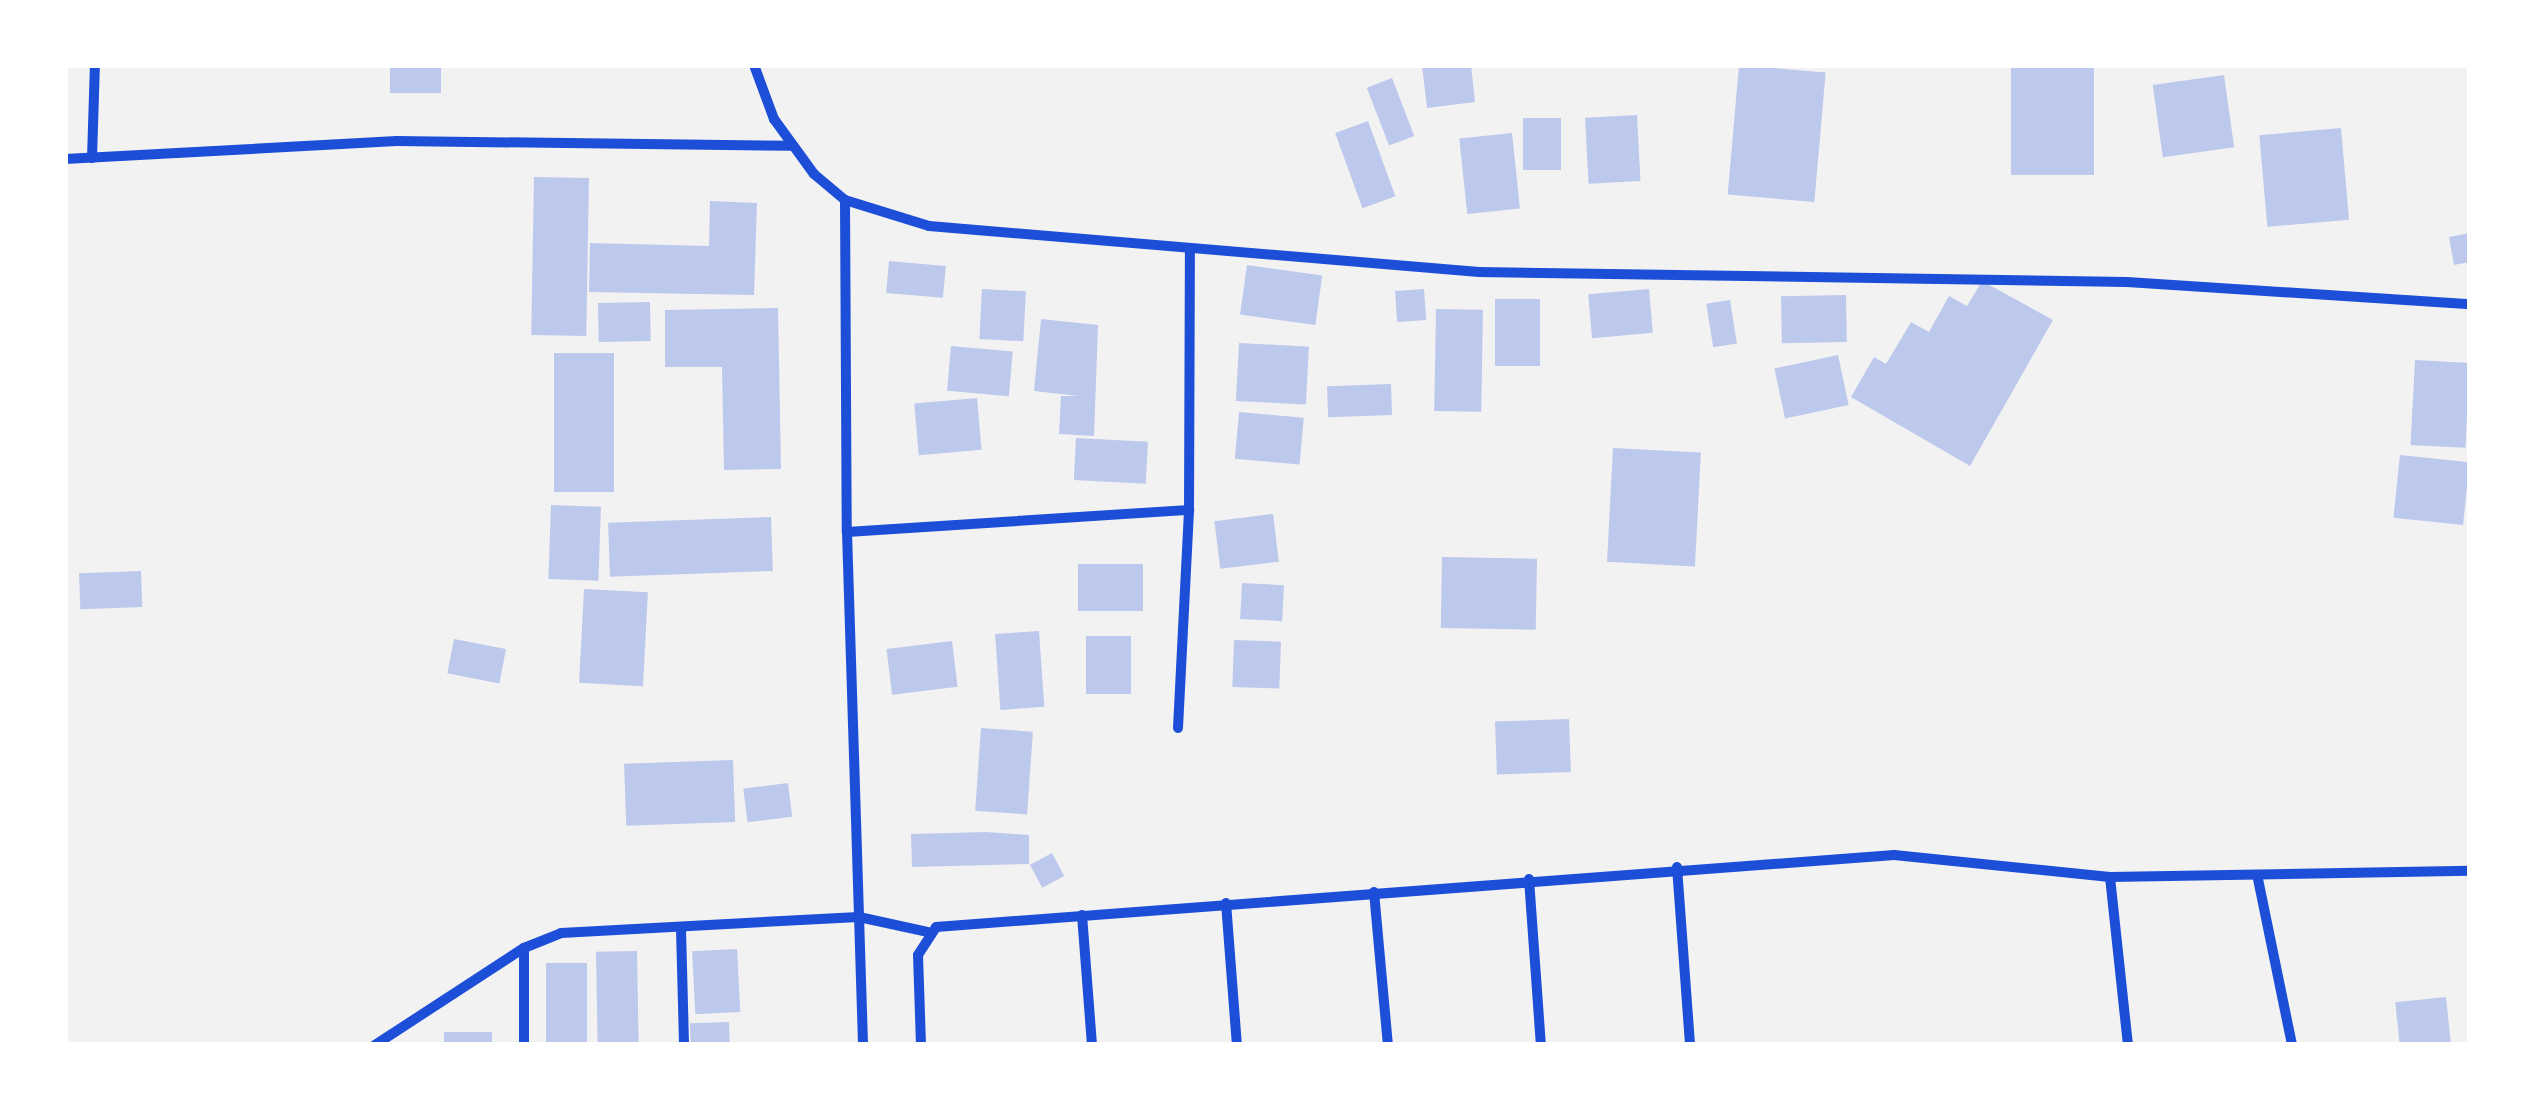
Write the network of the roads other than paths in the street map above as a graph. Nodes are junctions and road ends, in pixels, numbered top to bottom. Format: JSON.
{"nodes":[{"id":1,"x":95,"y":65,"type":"edge"},
{"id":2,"x":754,"y":65,"type":"edge"},
{"id":3,"x":792,"y":146,"type":"junction"},
{"id":4,"x":92,"y":158,"type":"junction"},
{"id":5,"x":65,"y":159,"type":"edge"},
{"id":6,"x":846,"y":200,"type":"junction"},
{"id":7,"x":1190,"y":249,"type":"junction"},
{"id":8,"x":2470,"y":304,"type":"edge"},
{"id":9,"x":1189,"y":510,"type":"junction"},
{"id":10,"x":847,"y":532,"type":"junction"},
{"id":11,"x":1178,"y":728,"type":"dead end"},
{"id":12,"x":1676,"y":867,"type":"junction"},
{"id":13,"x":2470,"y":871,"type":"edge"},
{"id":14,"x":2110,"y":878,"type":"junction"},
{"id":15,"x":1529,"y":879,"type":"junction"},
{"id":16,"x":2258,"y":879,"type":"junction"},
{"id":17,"x":1374,"y":892,"type":"junction"},
{"id":18,"x":1226,"y":903,"type":"junction"},
{"id":19,"x":1082,"y":915,"type":"junction"},
{"id":20,"x":859,"y":917,"type":"junction"},
{"id":21,"x":681,"y":929,"type":"junction"},
{"id":22,"x":928,"y":932,"type":"junction"},
{"id":23,"x":524,"y":948,"type":"junction"},
{"id":24,"x":375,"y":1045,"type":"edge"},
{"id":25,"x":524,"y":1045,"type":"edge"},
{"id":26,"x":684,"y":1045,"type":"edge"},
{"id":27,"x":863,"y":1045,"type":"edge"},
{"id":28,"x":922,"y":1045,"type":"edge"},
{"id":29,"x":1092,"y":1045,"type":"edge"},
{"id":30,"x":1238,"y":1045,"type":"edge"},
{"id":31,"x":1388,"y":1045,"type":"edge"},
{"id":32,"x":1540,"y":1045,"type":"edge"},
{"id":33,"x":1690,"y":1045,"type":"edge"},
{"id":34,"x":2128,"y":1045,"type":"edge"},
{"id":35,"x":2292,"y":1045,"type":"edge"}],
"edges":[{"from":1,"to":4,"type":"street"},
{"from":2,"to":3,"type":"street"},
{"from":3,"to":4,"type":"street"},
{"from":3,"to":6,"type":"street"},
{"from":4,"to":5,"type":"street"},
{"from":6,"to":7,"type":"street"},
{"from":6,"to":10,"type":"street"},
{"from":7,"to":8,"type":"street"},
{"from":7,"to":9,"type":"street"},
{"from":9,"to":10,"type":"street"},
{"from":9,"to":11,"type":"street"},
{"from":10,"to":20,"type":"street"},
{"from":12,"to":14,"type":"street"},
{"from":12,"to":15,"type":"street"},
{"from":12,"to":33,"type":"street"},
{"from":13,"to":16,"type":"street"},
{"from":14,"to":16,"type":"street"},
{"from":14,"to":34,"type":"street"},
{"from":15,"to":17,"type":"street"},
{"from":15,"to":32,"type":"street"},
{"from":16,"to":35,"type":"street"},
{"from":17,"to":18,"type":"street"},
{"from":17,"to":31,"type":"street"},
{"from":18,"to":19,"type":"street"},
{"from":18,"to":30,"type":"street"},
{"from":19,"to":22,"type":"street"},
{"from":19,"to":29,"type":"street"},
{"from":20,"to":21,"type":"street"},
{"from":20,"to":22,"type":"street"},
{"from":20,"to":27,"type":"street"},
{"from":21,"to":23,"type":"street"},
{"from":21,"to":26,"type":"street"},
{"from":22,"to":28,"type":"street"},
{"from":23,"to":24,"type":"street"},
{"from":23,"to":25,"type":"street"}]}
